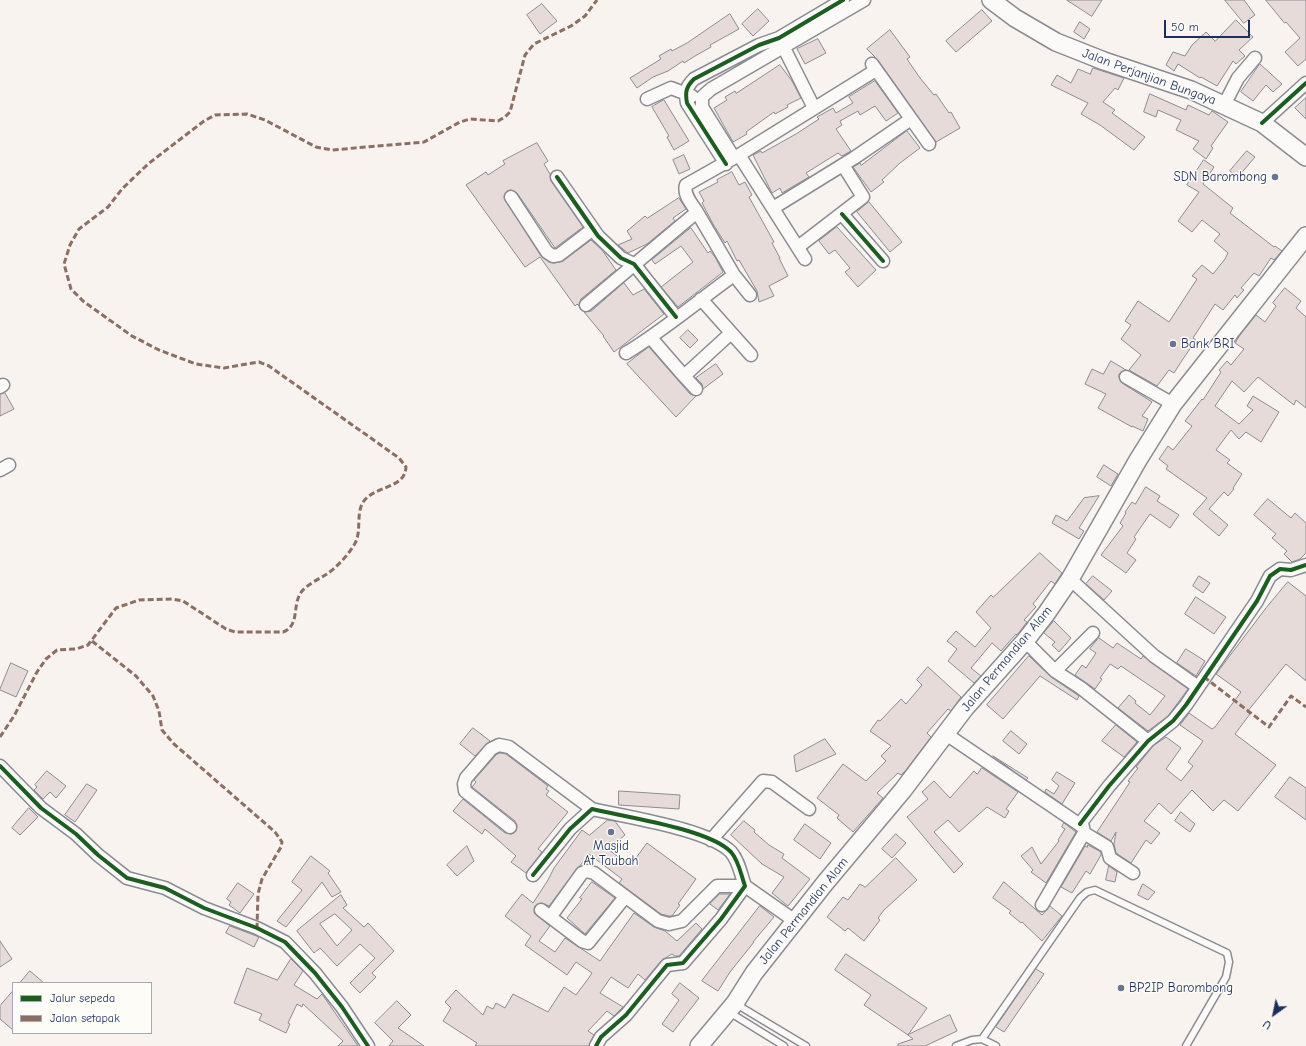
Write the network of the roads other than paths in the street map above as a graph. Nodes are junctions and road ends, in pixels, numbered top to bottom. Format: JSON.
{"nodes":[{"id":1,"x":843,"y":0,"type":"edge"},
{"id":2,"x":864,"y":0,"type":"edge"},
{"id":3,"x":990,"y":0,"type":"edge"},
{"id":4,"x":781,"y":42,"type":"junction"},
{"id":5,"x":1255,"y":58,"type":"dead end"},
{"id":6,"x":1306,"y":83,"type":"edge"},
{"id":7,"x":685,"y":92,"type":"junction"},
{"id":8,"x":647,"y":99,"type":"dead end"},
{"id":9,"x":701,"y":100,"type":"junction"},
{"id":10,"x":1224,"y":105,"type":"junction"},
{"id":11,"x":814,"y":108,"type":"junction"},
{"id":12,"x":911,"y":119,"type":"junction"},
{"id":13,"x":1262,"y":123,"type":"junction"},
{"id":14,"x":929,"y":144,"type":"dead end"},
{"id":15,"x":1306,"y":157,"type":"edge"},
{"id":16,"x":733,"y":159,"type":"junction"},
{"id":17,"x":842,"y":165,"type":"junction"},
{"id":18,"x":556,"y":177,"type":"dead end"},
{"id":19,"x":510,"y":197,"type":"dead end"},
{"id":20,"x":773,"y":208,"type":"junction"},
{"id":21,"x":697,"y":212,"type":"junction"},
{"id":22,"x":842,"y":214,"type":"junction"},
{"id":23,"x":593,"y":230,"type":"junction"},
{"id":24,"x":1306,"y":236,"type":"edge"},
{"id":25,"x":798,"y":247,"type":"junction"},
{"id":26,"x":806,"y":260,"type":"dead end"},
{"id":27,"x":883,"y":261,"type":"dead end"},
{"id":28,"x":634,"y":264,"type":"junction"},
{"id":29,"x":734,"y":274,"type":"junction"},
{"id":30,"x":750,"y":295,"type":"dead end"},
{"id":31,"x":701,"y":298,"type":"junction"},
{"id":32,"x":586,"y":305,"type":"dead end"},
{"id":33,"x":676,"y":317,"type":"junction"},
{"id":34,"x":731,"y":333,"type":"junction"},
{"id":35,"x":651,"y":338,"type":"junction"},
{"id":36,"x":626,"y":353,"type":"dead end"},
{"id":37,"x":751,"y":355,"type":"dead end"},
{"id":38,"x":684,"y":376,"type":"junction"},
{"id":39,"x":1126,"y":378,"type":"dead end"},
{"id":40,"x":696,"y":389,"type":"dead end"},
{"id":41,"x":1173,"y":404,"type":"junction"},
{"id":42,"x":1306,"y":565,"type":"edge"},
{"id":43,"x":1070,"y":579,"type":"junction"},
{"id":44,"x":1093,"y":633,"type":"dead end"},
{"id":45,"x":1025,"y":641,"type":"junction"},
{"id":46,"x":1055,"y":671,"type":"junction"},
{"id":47,"x":1198,"y":687,"type":"junction"},
{"id":48,"x":946,"y":734,"type":"junction"},
{"id":49,"x":1148,"y":741,"type":"junction"},
{"id":50,"x":0,"y":766,"type":"edge"},
{"id":51,"x":592,"y":809,"type":"junction"},
{"id":52,"x":809,"y":809,"type":"dead end"},
{"id":53,"x":510,"y":827,"type":"dead end"},
{"id":54,"x":1082,"y":829,"type":"junction"},
{"id":55,"x":711,"y":840,"type":"junction"},
{"id":56,"x":1133,"y":873,"type":"dead end"},
{"id":57,"x":533,"y":875,"type":"dead end"},
{"id":58,"x":745,"y":886,"type":"junction"},
{"id":59,"x":625,"y":897,"type":"junction"},
{"id":60,"x":1042,"y":905,"type":"dead end"},
{"id":61,"x":795,"y":921,"type":"junction"},
{"id":62,"x":732,"y":1007,"type":"junction"},
{"id":63,"x":982,"y":1039,"type":"junction"},
{"id":64,"x":368,"y":1046,"type":"edge"},
{"id":65,"x":596,"y":1046,"type":"edge"},
{"id":66,"x":699,"y":1046,"type":"edge"},
{"id":67,"x":784,"y":1046,"type":"edge"},
{"id":68,"x":806,"y":1046,"type":"edge"},
{"id":69,"x":956,"y":1046,"type":"edge"},
{"id":70,"x":996,"y":1046,"type":"edge"},
{"id":71,"x":1186,"y":1046,"type":"edge"}],
"edges":[{"from":1,"to":4,"type":"street"},
{"from":2,"to":4,"type":"street"},
{"from":3,"to":10,"type":"main road","name":"Jalan Perjanjian Bungaya"},
{"from":4,"to":7,"type":"street"},
{"from":4,"to":9,"type":"street"},
{"from":4,"to":11,"type":"street"},
{"from":5,"to":10,"type":"street"},
{"from":6,"to":13,"type":"street"},
{"from":7,"to":8,"type":"street"},
{"from":7,"to":9,"type":"street"},
{"from":7,"to":16,"type":"street"},
{"from":9,"to":16,"type":"street"},
{"from":10,"to":13,"type":"main road","name":"Jalan Perjanjian Bungaya"},
{"from":11,"to":12,"type":"street"},
{"from":11,"to":16,"type":"street"},
{"from":12,"to":14,"type":"street"},
{"from":12,"to":17,"type":"street"},
{"from":13,"to":15,"type":"main road","name":"Jalan Perjanjian Bungaya"},
{"from":16,"to":20,"type":"street"},
{"from":16,"to":21,"type":"street"},
{"from":17,"to":20,"type":"street"},
{"from":17,"to":22,"type":"street"},
{"from":18,"to":23,"type":"street"},
{"from":19,"to":23,"type":"street"},
{"from":20,"to":25,"type":"street"},
{"from":21,"to":28,"type":"street"},
{"from":21,"to":29,"type":"street"},
{"from":22,"to":25,"type":"street"},
{"from":22,"to":27,"type":"street"},
{"from":23,"to":28,"type":"street"},
{"from":24,"to":41,"type":"main road","name":"Jalan Permandian Alam"},
{"from":25,"to":26,"type":"street"},
{"from":28,"to":32,"type":"street"},
{"from":28,"to":33,"type":"street"},
{"from":29,"to":30,"type":"street"},
{"from":29,"to":31,"type":"street"},
{"from":31,"to":33,"type":"street"},
{"from":31,"to":34,"type":"street"},
{"from":33,"to":35,"type":"street"},
{"from":34,"to":37,"type":"street"},
{"from":34,"to":38,"type":"street"},
{"from":35,"to":36,"type":"street"},
{"from":35,"to":38,"type":"street"},
{"from":38,"to":40,"type":"street"},
{"from":39,"to":41,"type":"street"},
{"from":41,"to":43,"type":"main road","name":"Jalan Permandian Alam"},
{"from":42,"to":47,"type":"street"},
{"from":43,"to":45,"type":"main road","name":"Jalan Permandian Alam"},
{"from":43,"to":47,"type":"street"},
{"from":44,"to":46,"type":"street"},
{"from":45,"to":46,"type":"street"},
{"from":45,"to":48,"type":"main road","name":"Jalan Permandian Alam"},
{"from":46,"to":49,"type":"street"},
{"from":47,"to":49,"type":"street"},
{"from":48,"to":54,"type":"street"},
{"from":48,"to":61,"type":"main road","name":"Jalan Permandian Alam"},
{"from":49,"to":54,"type":"street"},
{"from":50,"to":64,"type":"street"},
{"from":51,"to":53,"type":"street"},
{"from":51,"to":55,"type":"street"},
{"from":51,"to":57,"type":"street"},
{"from":52,"to":55,"type":"street"},
{"from":54,"to":56,"type":"street"},
{"from":54,"to":60,"type":"street"},
{"from":55,"to":58,"type":"street"},
{"from":58,"to":59,"type":"street"},
{"from":58,"to":61,"type":"street"},
{"from":58,"to":65,"type":"street"},
{"from":59,"to":59,"type":"street"},
{"from":61,"to":62,"type":"main road","name":"Jalan Permandian Alam"},
{"from":62,"to":66,"type":"main road","name":"Jalan Permandian Alam"},
{"from":62,"to":67,"type":"lane"},
{"from":62,"to":68,"type":"lane"},
{"from":63,"to":69,"type":"lane"},
{"from":63,"to":70,"type":"lane"},
{"from":63,"to":71,"type":"lane"}]}
